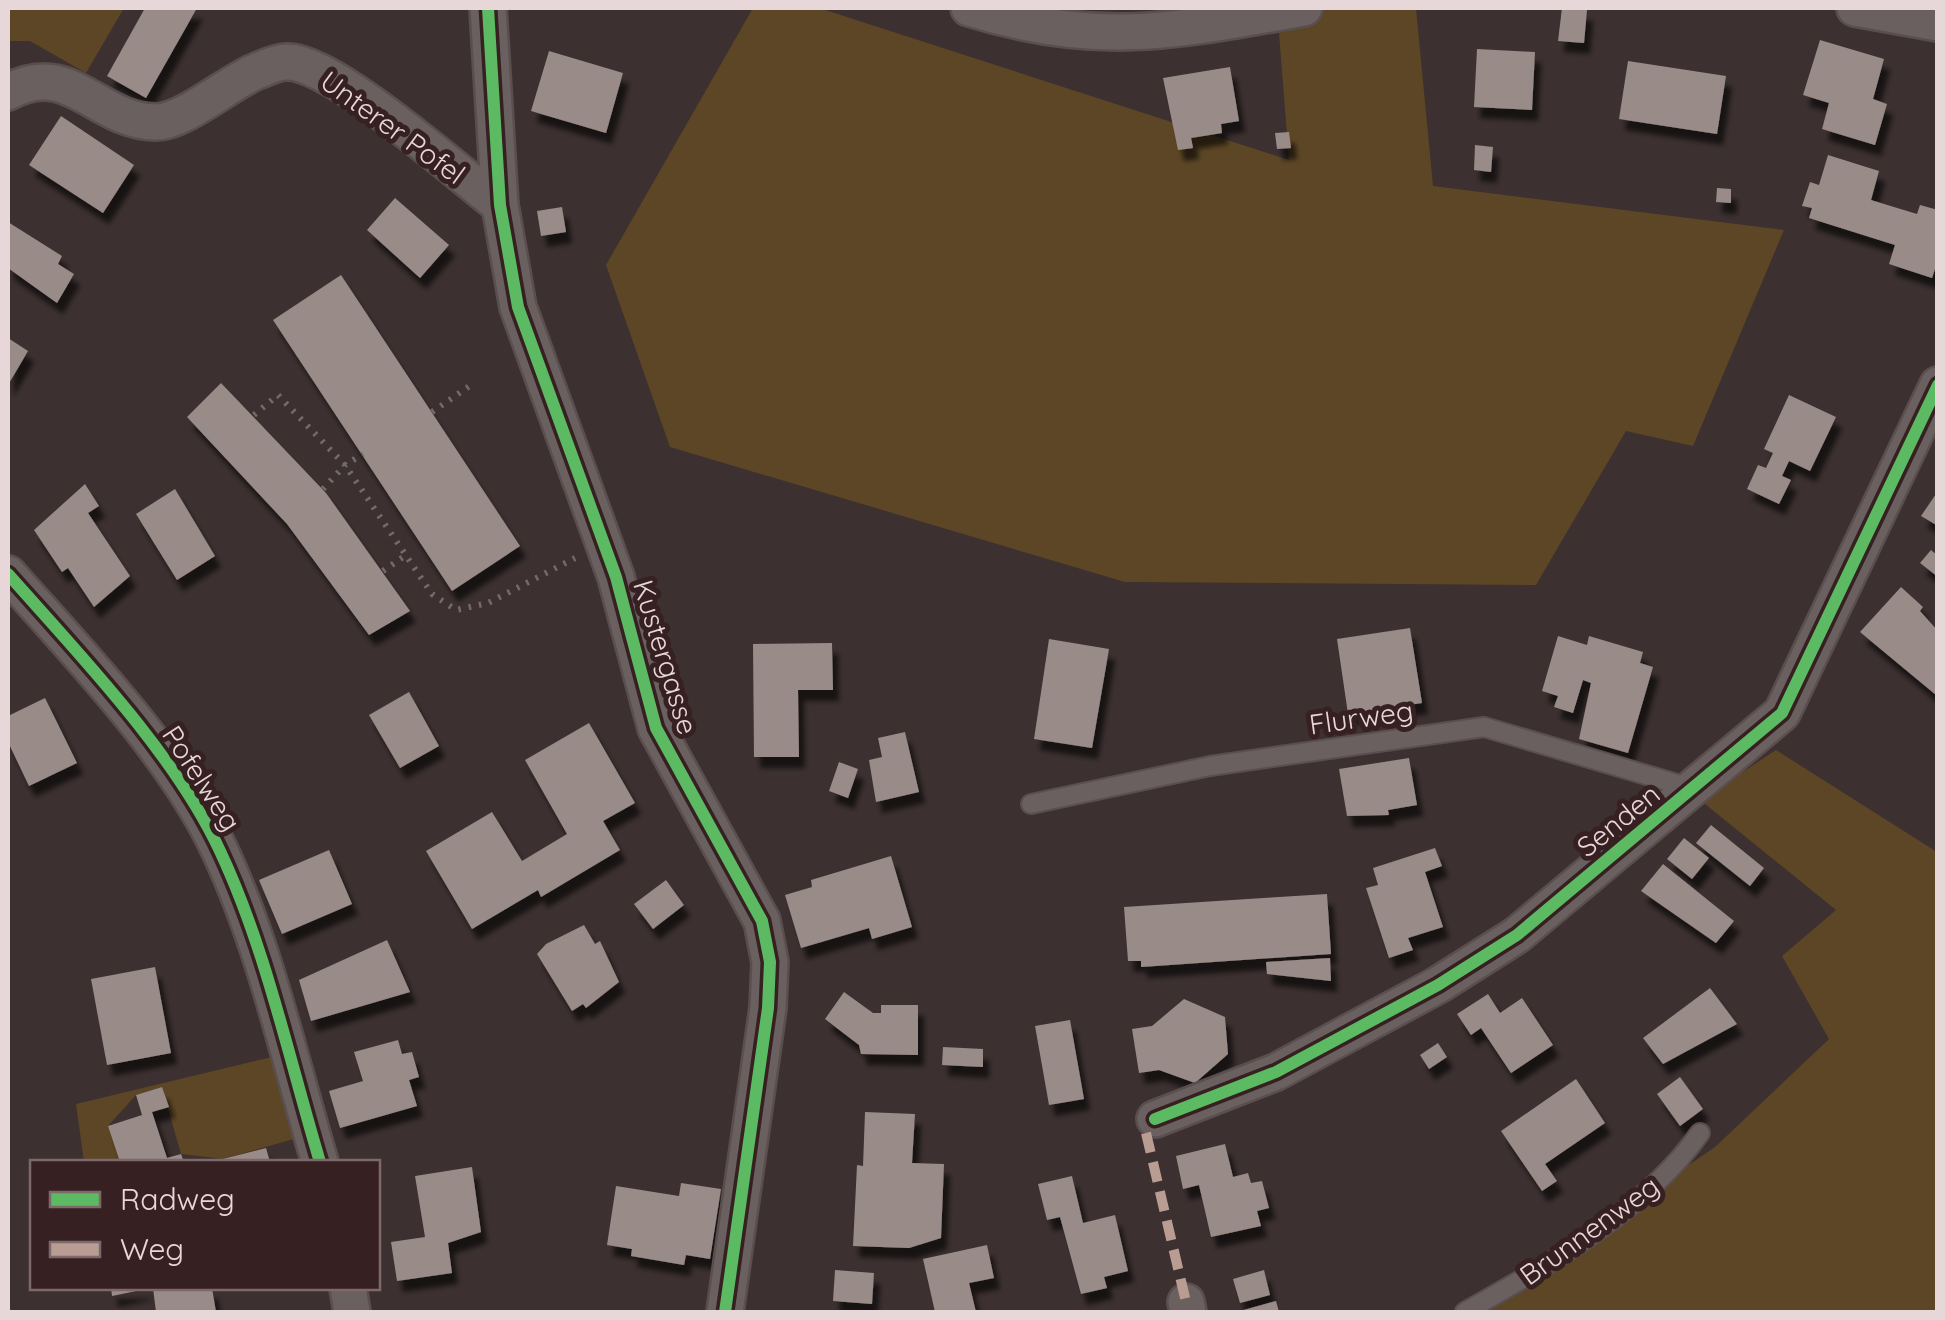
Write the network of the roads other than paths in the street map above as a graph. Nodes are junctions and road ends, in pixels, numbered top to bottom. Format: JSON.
{"nodes":[{"id":1,"x":488,"y":8,"type":"edge"},
{"id":2,"x":969,"y":8,"type":"edge"},
{"id":3,"x":1304,"y":8,"type":"edge"},
{"id":4,"x":1855,"y":8,"type":"edge"},
{"id":5,"x":1938,"y":24,"type":"edge"},
{"id":6,"x":8,"y":92,"type":"edge"},
{"id":7,"x":500,"y":205,"type":"junction"},
{"id":8,"x":1938,"y":384,"type":"edge"},
{"id":9,"x":8,"y":574,"type":"edge"},
{"id":10,"x":1694,"y":790,"type":"junction"},
{"id":11,"x":1031,"y":804,"type":"dead end"},
{"id":12,"x":1155,"y":1119,"type":"dead end"},
{"id":13,"x":1700,"y":1133,"type":"dead end"},
{"id":14,"x":319,"y":1160,"type":"edge"},
{"id":15,"x":725,"y":1312,"type":"edge"},
{"id":16,"x":1465,"y":1312,"type":"edge"}],
"edges":[{"from":1,"to":7,"type":"street","name":"Kustergasse"},
{"from":2,"to":3,"type":"street"},
{"from":4,"to":5,"type":"street"},
{"from":6,"to":7,"type":"street","name":"Unterer Pofel"},
{"from":7,"to":15,"type":"street","name":"Kustergasse"},
{"from":8,"to":10,"type":"street","name":"Senden"},
{"from":9,"to":14,"type":"street","name":"Pofelweg"},
{"from":10,"to":11,"type":"lane","name":"Flurweg"},
{"from":10,"to":12,"type":"street","name":"Senden"},
{"from":13,"to":16,"type":"lane","name":"Brunnenweg"}]}
